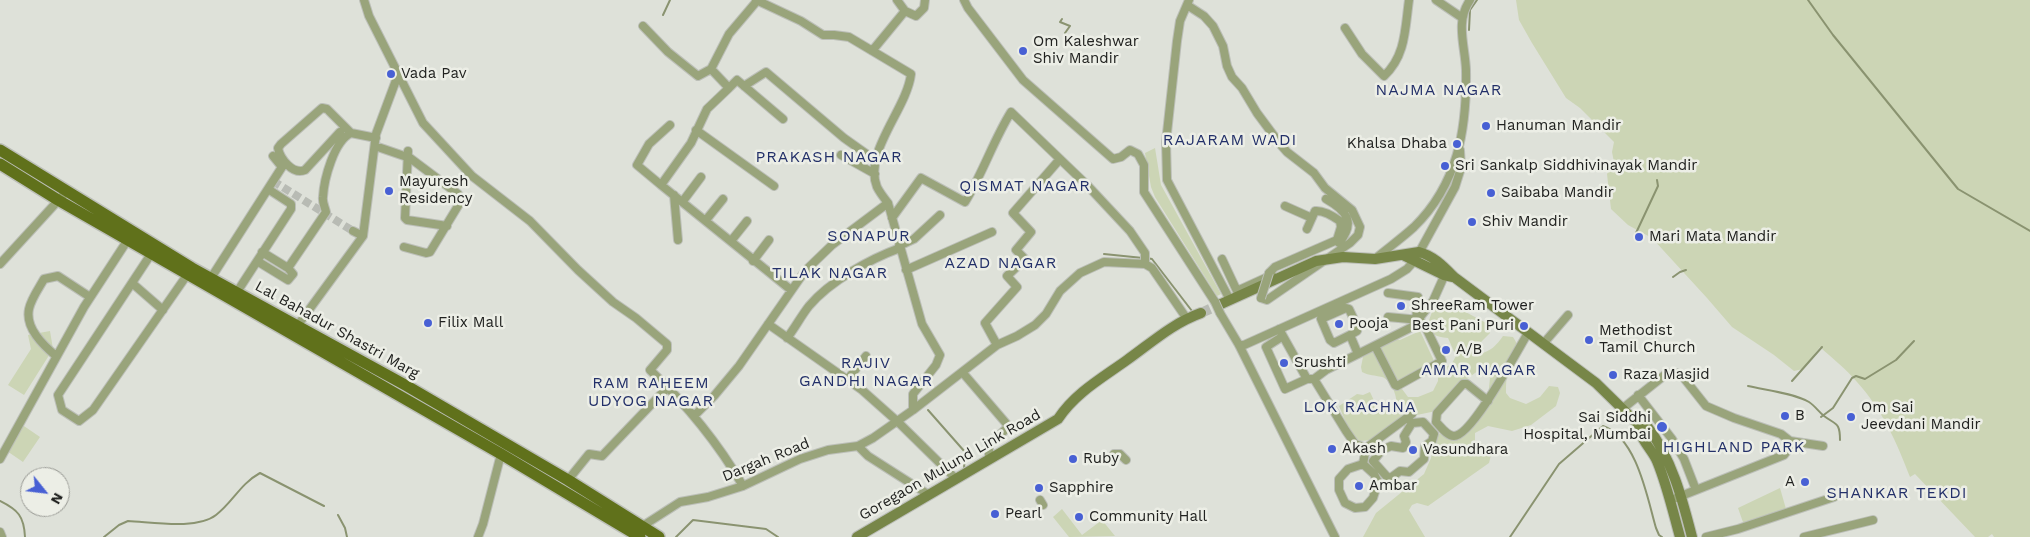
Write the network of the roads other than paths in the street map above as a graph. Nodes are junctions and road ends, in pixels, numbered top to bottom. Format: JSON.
{"nodes":[{"id":1,"x":364,"y":0,"type":"edge"},
{"id":2,"x":756,"y":0,"type":"edge"},
{"id":3,"x":897,"y":0,"type":"edge"},
{"id":4,"x":925,"y":0,"type":"edge"},
{"id":5,"x":964,"y":0,"type":"edge"},
{"id":6,"x":1409,"y":0,"type":"edge"},
{"id":7,"x":1436,"y":0,"type":"edge"},
{"id":8,"x":1470,"y":0,"type":"edge"},
{"id":9,"x":1188,"y":2,"type":"edge"},
{"id":10,"x":905,"y":11,"type":"junction"},
{"id":11,"x":1462,"y":17,"type":"junction"},
{"id":12,"x":643,"y":26,"type":"dead end"},
{"id":13,"x":1346,"y":28,"type":"dead end"},
{"id":14,"x":872,"y":51,"type":"junction"},
{"id":15,"x":711,"y":69,"type":"junction"},
{"id":16,"x":398,"y":75,"type":"junction"},
{"id":17,"x":744,"y":86,"type":"junction"},
{"id":18,"x":729,"y":88,"type":"junction"},
{"id":19,"x":783,"y":119,"type":"dead end"},
{"id":20,"x":670,"y":125,"type":"dead end"},
{"id":21,"x":696,"y":130,"type":"junction"},
{"id":22,"x":340,"y":132,"type":"dead end"},
{"id":23,"x":351,"y":133,"type":"junction"},
{"id":24,"x":376,"y":142,"type":"junction"},
{"id":25,"x":0,"y":150,"type":"edge"},
{"id":26,"x":1460,"y":150,"type":"junction"},
{"id":27,"x":408,"y":154,"type":"junction"},
{"id":28,"x":273,"y":156,"type":"dead end"},
{"id":29,"x":841,"y":156,"type":"dead end"},
{"id":30,"x":1060,"y":159,"type":"junction"},
{"id":31,"x":875,"y":160,"type":"junction"},
{"id":32,"x":0,"y":164,"type":"edge"},
{"id":33,"x":875,"y":174,"type":"junction"},
{"id":34,"x":701,"y":177,"type":"dead end"},
{"id":35,"x":661,"y":185,"type":"junction"},
{"id":36,"x":774,"y":186,"type":"dead end"},
{"id":37,"x":268,"y":189,"type":"junction"},
{"id":38,"x":674,"y":195,"type":"junction"},
{"id":39,"x":62,"y":196,"type":"junction"},
{"id":40,"x":723,"y":199,"type":"dead end"},
{"id":41,"x":1326,"y":200,"type":"dead end"},
{"id":42,"x":683,"y":201,"type":"junction"},
{"id":43,"x":888,"y":203,"type":"junction"},
{"id":44,"x":1285,"y":206,"type":"dead end"},
{"id":45,"x":940,"y":216,"type":"dead end"},
{"id":46,"x":892,"y":218,"type":"junction"},
{"id":47,"x":1312,"y":218,"type":"junction"},
{"id":48,"x":706,"y":220,"type":"junction"},
{"id":49,"x":747,"y":221,"type":"dead end"},
{"id":50,"x":447,"y":226,"type":"junction"},
{"id":51,"x":1307,"y":229,"type":"dead end"},
{"id":52,"x":353,"y":231,"type":"tunnel mouth"},
{"id":53,"x":992,"y":232,"type":"dead end"},
{"id":54,"x":363,"y":236,"type":"junction"},
{"id":55,"x":127,"y":240,"type":"junction"},
{"id":56,"x":678,"y":240,"type":"dead end"},
{"id":57,"x":769,"y":240,"type":"dead end"},
{"id":58,"x":731,"y":241,"type":"junction"},
{"id":59,"x":404,"y":247,"type":"dead end"},
{"id":60,"x":899,"y":247,"type":"junction"},
{"id":61,"x":1338,"y":250,"type":"junction"},
{"id":62,"x":262,"y":252,"type":"junction"},
{"id":63,"x":151,"y":254,"type":"junction"},
{"id":64,"x":1417,"y":256,"type":"junction"},
{"id":65,"x":1145,"y":259,"type":"junction"},
{"id":66,"x":1222,"y":259,"type":"dead end"},
{"id":67,"x":1375,"y":259,"type":"junction"},
{"id":68,"x":1324,"y":260,"type":"junction"},
{"id":69,"x":256,"y":261,"type":"junction"},
{"id":70,"x":753,"y":261,"type":"junction"},
{"id":71,"x":0,"y":264,"type":"edge"},
{"id":72,"x":288,"y":268,"type":"junction"},
{"id":73,"x":906,"y":270,"type":"junction"},
{"id":74,"x":1448,"y":274,"type":"junction"},
{"id":75,"x":187,"y":275,"type":"junction"},
{"id":76,"x":211,"y":278,"type":"junction"},
{"id":77,"x":132,"y":283,"type":"junction"},
{"id":78,"x":1233,"y":284,"type":"junction"},
{"id":79,"x":1224,"y":289,"type":"junction"},
{"id":80,"x":791,"y":290,"type":"junction"},
{"id":81,"x":237,"y":292,"type":"junction"},
{"id":82,"x":1388,"y":293,"type":"dead end"},
{"id":83,"x":90,"y":297,"type":"junction"},
{"id":84,"x":1222,"y":305,"type":"junction"},
{"id":85,"x":163,"y":310,"type":"junction"},
{"id":86,"x":1201,"y":313,"type":"tunnel mouth"},
{"id":87,"x":1568,"y":315,"type":"dead end"},
{"id":88,"x":1388,"y":317,"type":"dead end"},
{"id":89,"x":1187,"y":318,"type":"junction"},
{"id":90,"x":1418,"y":320,"type":"junction"},
{"id":91,"x":768,"y":324,"type":"junction"},
{"id":92,"x":1279,"y":329,"type":"junction"},
{"id":93,"x":294,"y":330,"type":"junction"},
{"id":94,"x":1528,"y":333,"type":"junction"},
{"id":95,"x":1350,"y":335,"type":"junction"},
{"id":96,"x":787,"y":338,"type":"junction"},
{"id":97,"x":1280,"y":338,"type":"dead end"},
{"id":98,"x":1543,"y":344,"type":"junction"},
{"id":99,"x":998,"y":345,"type":"junction"},
{"id":100,"x":1239,"y":345,"type":"junction"},
{"id":101,"x":1375,"y":346,"type":"junction"},
{"id":102,"x":1358,"y":354,"type":"junction"},
{"id":103,"x":56,"y":356,"type":"junction"},
{"id":104,"x":866,"y":356,"type":"dead end"},
{"id":105,"x":963,"y":373,"type":"junction"},
{"id":106,"x":848,"y":378,"type":"junction"},
{"id":107,"x":1310,"y":379,"type":"junction"},
{"id":108,"x":668,"y":387,"type":"junction"},
{"id":109,"x":1638,"y":395,"type":"junction"},
{"id":110,"x":1488,"y":401,"type":"junction"},
{"id":111,"x":1622,"y":409,"type":"junction"},
{"id":112,"x":913,"y":410,"type":"junction"},
{"id":113,"x":694,"y":416,"type":"junction"},
{"id":114,"x":1410,"y":418,"type":"junction"},
{"id":115,"x":898,"y":422,"type":"junction"},
{"id":116,"x":1640,"y":426,"type":"junction"},
{"id":117,"x":1790,"y":441,"type":"junction"},
{"id":118,"x":858,"y":446,"type":"junction"},
{"id":119,"x":1370,"y":446,"type":"junction"},
{"id":120,"x":1823,"y":446,"type":"dead end"},
{"id":121,"x":1382,"y":450,"type":"junction"},
{"id":122,"x":501,"y":454,"type":"junction"},
{"id":123,"x":1114,"y":454,"type":"dead end"},
{"id":124,"x":989,"y":458,"type":"junction"},
{"id":125,"x":0,"y":460,"type":"edge"},
{"id":126,"x":1126,"y":460,"type":"dead end"},
{"id":127,"x":1364,"y":464,"type":"junction"},
{"id":128,"x":956,"y":479,"type":"junction"},
{"id":129,"x":568,"y":480,"type":"junction"},
{"id":130,"x":743,"y":486,"type":"junction"},
{"id":131,"x":1696,"y":490,"type":"junction"},
{"id":132,"x":929,"y":495,"type":"junction"},
{"id":133,"x":1681,"y":496,"type":"junction"},
{"id":134,"x":1834,"y":496,"type":"dead end"},
{"id":135,"x":1670,"y":500,"type":"junction"},
{"id":136,"x":1873,"y":520,"type":"dead end"},
{"id":137,"x":0,"y":532,"type":"edge"},
{"id":138,"x":638,"y":532,"type":"edge"},
{"id":139,"x":2,"y":537,"type":"edge"},
{"id":140,"x":478,"y":537,"type":"edge"},
{"id":141,"x":659,"y":537,"type":"edge"},
{"id":142,"x":857,"y":537,"type":"edge"},
{"id":143,"x":1335,"y":537,"type":"edge"},
{"id":144,"x":1680,"y":537,"type":"edge"},
{"id":145,"x":1692,"y":537,"type":"edge"},
{"id":146,"x":1706,"y":537,"type":"edge"},
{"id":147,"x":1804,"y":537,"type":"edge"}],
"edges":[{"from":1,"to":16,"type":"street"},
{"from":2,"to":14,"type":"street"},
{"from":2,"to":15,"type":"street"},
{"from":3,"to":10,"type":"street"},
{"from":4,"to":10,"type":"street"},
{"from":5,"to":84,"type":"street"},
{"from":6,"to":13,"type":"street"},
{"from":7,"to":11,"type":"street"},
{"from":8,"to":11,"type":"street"},
{"from":9,"to":61,"type":"street"},
{"from":9,"to":79,"type":"street"},
{"from":10,"to":14,"type":"street"},
{"from":11,"to":26,"type":"street"},
{"from":12,"to":15,"type":"street"},
{"from":14,"to":31,"type":"street"},
{"from":15,"to":18,"type":"street"},
{"from":16,"to":24,"type":"street"},
{"from":16,"to":108,"type":"street"},
{"from":17,"to":18,"type":"street"},
{"from":17,"to":19,"type":"street"},
{"from":17,"to":31,"type":"street"},
{"from":18,"to":21,"type":"street"},
{"from":20,"to":35,"type":"street"},
{"from":21,"to":35,"type":"street"},
{"from":21,"to":36,"type":"street"},
{"from":22,"to":23,"type":"street"},
{"from":23,"to":24,"type":"street"},
{"from":23,"to":72,"type":"street"},
{"from":24,"to":27,"type":"street"},
{"from":24,"to":54,"type":"street"},
{"from":25,"to":39,"type":"main road","name":"Lal Bahadur Shastri Marg"},
{"from":26,"to":64,"type":"street"},
{"from":26,"to":67,"type":"street"},
{"from":27,"to":50,"type":"street"},
{"from":27,"to":50,"type":"street"},
{"from":28,"to":37,"type":"street"},
{"from":29,"to":33,"type":"street"},
{"from":30,"to":46,"type":"street"},
{"from":30,"to":65,"type":"street"},
{"from":30,"to":99,"type":"street"},
{"from":31,"to":33,"type":"street"},
{"from":32,"to":39,"type":"main road","name":"Lal Bahadur Shastri Marg"},
{"from":33,"to":43,"type":"street"},
{"from":34,"to":42,"type":"street"},
{"from":35,"to":38,"type":"street"},
{"from":37,"to":62,"type":"street"},
{"from":37,"to":76,"type":"street"},
{"from":38,"to":42,"type":"street"},
{"from":38,"to":56,"type":"street"},
{"from":39,"to":55,"type":"main road","name":"Lal Bahadur Shastri Marg"},
{"from":39,"to":71,"type":"street"},
{"from":39,"to":76,"type":"main road","name":"Lal Bahadur Shastri Marg"},
{"from":40,"to":48,"type":"street"},
{"from":41,"to":61,"type":"street"},
{"from":42,"to":48,"type":"street"},
{"from":43,"to":46,"type":"street"},
{"from":43,"to":80,"type":"street"},
{"from":44,"to":47,"type":"street"},
{"from":45,"to":60,"type":"street"},
{"from":46,"to":60,"type":"street"},
{"from":47,"to":51,"type":"street"},
{"from":47,"to":68,"type":"street","bridge":true},
{"from":48,"to":58,"type":"street"},
{"from":49,"to":58,"type":"street"},
{"from":50,"to":59,"type":"street"},
{"from":52,"to":54,"type":"street"},
{"from":53,"to":73,"type":"street"},
{"from":54,"to":93,"type":"street"},
{"from":55,"to":63,"type":"main road","name":"Lal Bahadur Shastri Marg"},
{"from":55,"to":83,"type":"street"},
{"from":57,"to":70,"type":"street"},
{"from":58,"to":70,"type":"street"},
{"from":60,"to":73,"type":"street"},
{"from":60,"to":96,"type":"street"},
{"from":61,"to":68,"type":"street"},
{"from":62,"to":69,"type":"street"},
{"from":62,"to":72,"type":"street"},
{"from":63,"to":75,"type":"main road","name":"Lal Bahadur Shastri Marg"},
{"from":63,"to":77,"type":"street"},
{"from":64,"to":67,"type":"street"},
{"from":64,"to":74,"type":"street"},
{"from":64,"to":92,"type":"street"},
{"from":65,"to":89,"type":"street"},
{"from":65,"to":99,"type":"street","name":"Dargah Road"},
{"from":66,"to":78,"type":"street"},
{"from":67,"to":68,"type":"street"},
{"from":68,"to":78,"type":"street"},
{"from":68,"to":84,"type":"street"},
{"from":69,"to":72,"type":"street"},
{"from":69,"to":81,"type":"street"},
{"from":70,"to":80,"type":"street"},
{"from":73,"to":112,"type":"street"},
{"from":74,"to":90,"type":"street"},
{"from":74,"to":94,"type":"street"},
{"from":75,"to":85,"type":"street"},
{"from":75,"to":93,"type":"main road","name":"Lal Bahadur Shastri Marg"},
{"from":76,"to":81,"type":"main road","name":"Lal Bahadur Shastri Marg"},
{"from":77,"to":85,"type":"street"},
{"from":77,"to":85,"type":"street"},
{"from":78,"to":79,"type":"street"},
{"from":79,"to":84,"type":"street"},
{"from":80,"to":91,"type":"street"},
{"from":81,"to":93,"type":"main road","name":"Lal Bahadur Shastri Marg"},
{"from":82,"to":90,"type":"street"},
{"from":83,"to":103,"type":"street"},
{"from":83,"to":103,"type":"street"},
{"from":84,"to":100,"type":"street"},
{"from":86,"to":89,"type":"street"},
{"from":87,"to":98,"type":"street"},
{"from":88,"to":90,"type":"street"},
{"from":89,"to":124,"type":"street","name":"Goregaon Mulund Link Road"},
{"from":90,"to":101,"type":"street"},
{"from":90,"to":101,"type":"street"},
{"from":91,"to":96,"type":"street"},
{"from":91,"to":113,"type":"street"},
{"from":92,"to":100,"type":"street"},
{"from":92,"to":107,"type":"street"},
{"from":93,"to":122,"type":"main road","name":"Lal Bahadur Shastri Marg"},
{"from":93,"to":129,"type":"main road","name":"Lal Bahadur Shastri Marg"},
{"from":94,"to":98,"type":"street"},
{"from":94,"to":110,"type":"street"},
{"from":95,"to":95,"type":"street"},
{"from":95,"to":102,"type":"street"},
{"from":96,"to":106,"type":"street"},
{"from":97,"to":107,"type":"street"},
{"from":98,"to":111,"type":"street"},
{"from":99,"to":105,"type":"street","name":"Dargah Road"},
{"from":100,"to":143,"type":"street"},
{"from":101,"to":102,"type":"street"},
{"from":102,"to":107,"type":"street"},
{"from":103,"to":125,"type":"street"},
{"from":104,"to":106,"type":"street"},
{"from":105,"to":112,"type":"street","name":"Dargah Road"},
{"from":105,"to":124,"type":"street"},
{"from":106,"to":115,"type":"street"},
{"from":107,"to":119,"type":"street"},
{"from":108,"to":113,"type":"street"},
{"from":108,"to":129,"type":"street"},
{"from":109,"to":111,"type":"street"},
{"from":109,"to":117,"type":"street"},
{"from":109,"to":131,"type":"street"},
{"from":110,"to":110,"type":"street"},
{"from":111,"to":116,"type":"street"},
{"from":112,"to":115,"type":"street","name":"Dargah Road"},
{"from":113,"to":130,"type":"street"},
{"from":114,"to":119,"type":"street"},
{"from":114,"to":121,"type":"street"},
{"from":114,"to":121,"type":"street"},
{"from":115,"to":118,"type":"street","name":"Dargah Road"},
{"from":115,"to":128,"type":"street"},
{"from":116,"to":133,"type":"street"},
{"from":116,"to":135,"type":"street"},
{"from":117,"to":120,"type":"street"},
{"from":117,"to":131,"type":"street"},
{"from":118,"to":130,"type":"street","name":"Dargah Road"},
{"from":118,"to":132,"type":"street"},
{"from":119,"to":121,"type":"street"},
{"from":119,"to":127,"type":"street"},
{"from":122,"to":138,"type":"main road","name":"Lal Bahadur Shastri Marg"},
{"from":122,"to":140,"type":"street"},
{"from":123,"to":126,"type":"street"},
{"from":124,"to":128,"type":"street","name":"Goregaon Mulund Link Road"},
{"from":127,"to":127,"type":"street"},
{"from":128,"to":132,"type":"street","name":"Goregaon Mulund Link Road"},
{"from":129,"to":138,"type":"main road","name":"Lal Bahadur Shastri Marg"},
{"from":130,"to":138,"type":"street","name":"Dargah Road"},
{"from":131,"to":133,"type":"street"},
{"from":132,"to":142,"type":"street","name":"Goregaon Mulund Link Road"},
{"from":133,"to":135,"type":"street"},
{"from":133,"to":145,"type":"street"},
{"from":134,"to":146,"type":"street"},
{"from":135,"to":144,"type":"street"},
{"from":136,"to":147,"type":"street"},
{"from":137,"to":139,"type":"street"},
{"from":138,"to":141,"type":"main road","name":"Lal Bahadur Shastri Marg"}]}
